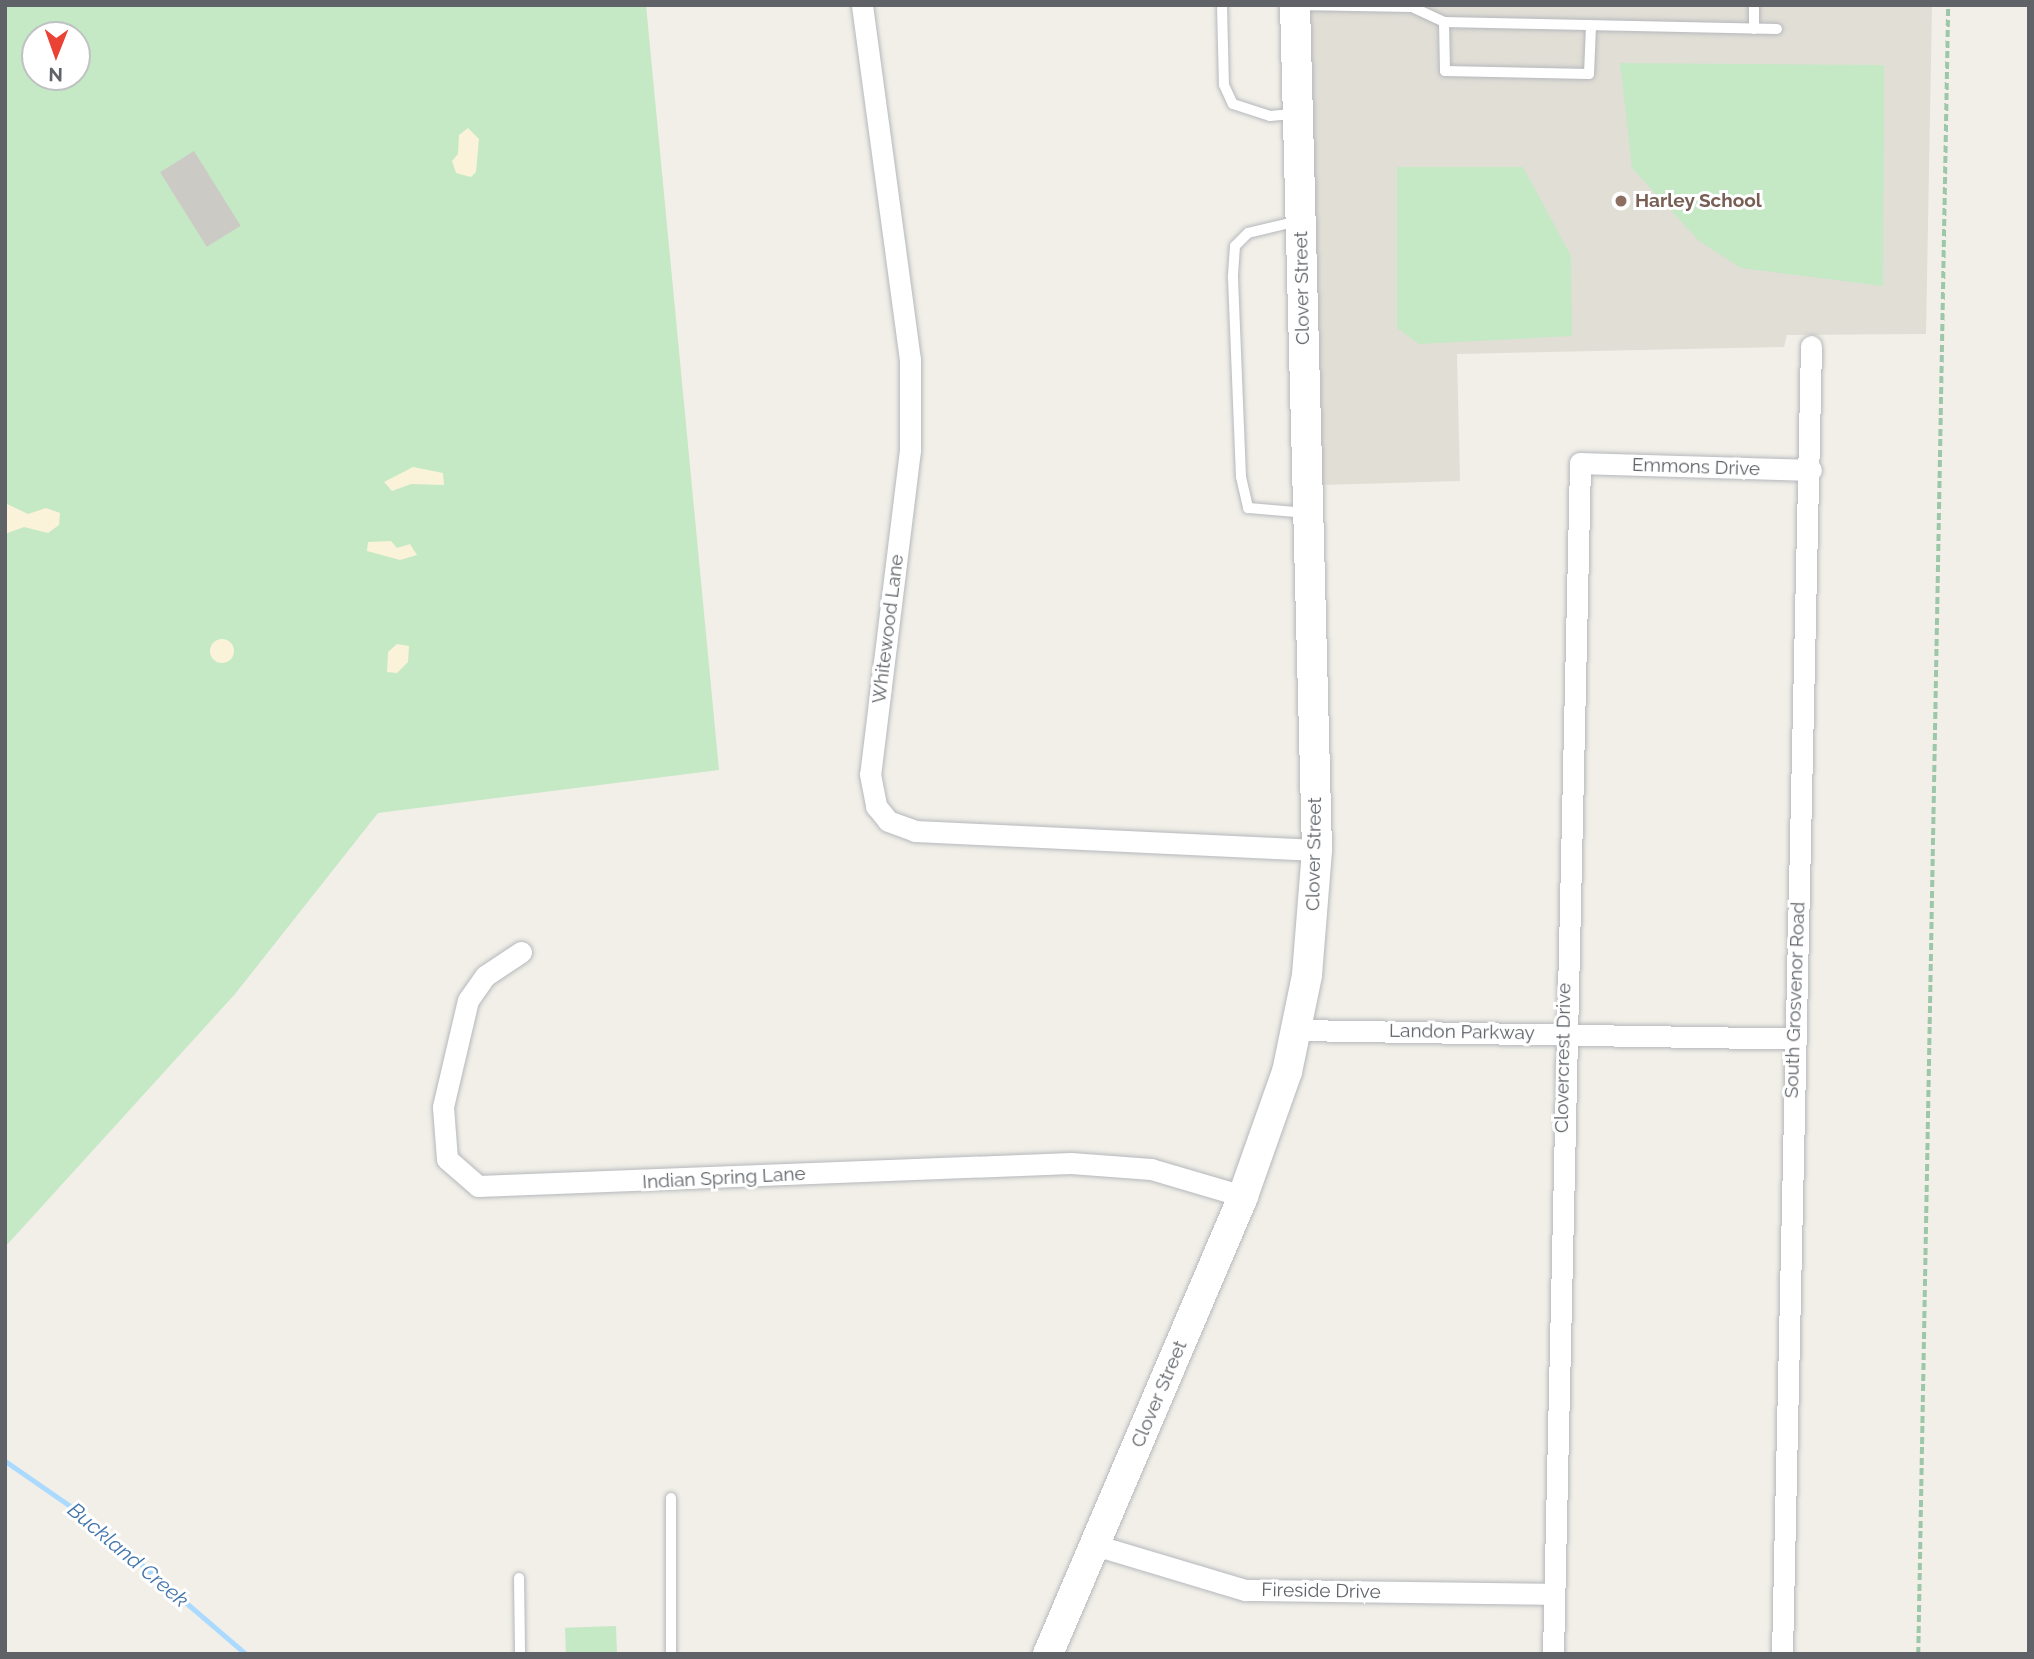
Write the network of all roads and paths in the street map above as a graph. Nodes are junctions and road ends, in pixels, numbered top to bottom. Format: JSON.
{"nodes":[{"id":1,"x":862,"y":5,"type":"edge"},
{"id":2,"x":1222,"y":5,"type":"edge"},
{"id":3,"x":1295,"y":5,"type":"edge"},
{"id":4,"x":1754,"y":5,"type":"edge"},
{"id":5,"x":1948,"y":5,"type":"edge"},
{"id":6,"x":1357,"y":6,"type":"edge"},
{"id":7,"x":1410,"y":6,"type":"edge"},
{"id":8,"x":1444,"y":22,"type":"junction"},
{"id":9,"x":1591,"y":26,"type":"junction"},
{"id":10,"x":1754,"y":29,"type":"junction"},
{"id":11,"x":1777,"y":29,"type":"dead end"},
{"id":12,"x":1298,"y":114,"type":"junction"},
{"id":13,"x":1301,"y":221,"type":"junction"},
{"id":14,"x":1811,"y":345,"type":"dead end"},
{"id":15,"x":1580,"y":463,"type":"joint"},
{"id":16,"x":1811,"y":470,"type":"junction"},
{"id":17,"x":1308,"y":513,"type":"junction"},
{"id":18,"x":1317,"y":850,"type":"junction"},
{"id":19,"x":521,"y":952,"type":"dead end"},
{"id":20,"x":1298,"y":1030,"type":"junction"},
{"id":21,"x":1563,"y":1034,"type":"junction"},
{"id":22,"x":1793,"y":1039,"type":"junction"},
{"id":23,"x":1243,"y":1196,"type":"junction"},
{"id":24,"x":671,"y":1498,"type":"dead end"},
{"id":25,"x":1095,"y":1545,"type":"junction"},
{"id":26,"x":519,"y":1578,"type":"dead end"},
{"id":27,"x":1554,"y":1594,"type":"junction"},
{"id":28,"x":520,"y":1654,"type":"edge"},
{"id":29,"x":671,"y":1654,"type":"edge"},
{"id":30,"x":1048,"y":1654,"type":"edge"},
{"id":31,"x":1553,"y":1654,"type":"edge"},
{"id":32,"x":1782,"y":1654,"type":"edge"},
{"id":33,"x":1918,"y":1654,"type":"edge"}],
"edges":[{"from":1,"to":18,"type":"street","name":"Whitewood Lane"},
{"from":2,"to":12,"type":"lane"},
{"from":3,"to":6,"type":"lane"},
{"from":3,"to":12,"type":"main road","name":"Clover Street"},
{"from":4,"to":10,"type":"lane"},
{"from":5,"to":33,"type":"path"},
{"from":6,"to":7,"type":"lane"},
{"from":7,"to":8,"type":"lane"},
{"from":8,"to":9,"type":"lane"},
{"from":8,"to":9,"type":"lane"},
{"from":9,"to":10,"type":"lane"},
{"from":10,"to":11,"type":"lane"},
{"from":12,"to":13,"type":"main road","name":"Clover Street"},
{"from":13,"to":17,"type":"main road","name":"Clover Street"},
{"from":13,"to":17,"type":"lane"},
{"from":14,"to":16,"type":"street","name":"South Grosvenor Road"},
{"from":15,"to":16,"type":"street","name":"Emmons Drive"},
{"from":15,"to":21,"type":"street","name":"Clovercrest Drive"},
{"from":16,"to":22,"type":"street","name":"South Grosvenor Road"},
{"from":17,"to":18,"type":"main road","name":"Clover Street"},
{"from":18,"to":20,"type":"main road","name":"Clover Street"},
{"from":19,"to":23,"type":"street","name":"Indian Spring Lane"},
{"from":20,"to":21,"type":"street","name":"Landon Parkway"},
{"from":20,"to":23,"type":"main road","name":"Clover Street"},
{"from":21,"to":22,"type":"street","name":"Landon Parkway"},
{"from":21,"to":27,"type":"street","name":"Clovercrest Drive"},
{"from":22,"to":32,"type":"street","name":"South Grosvenor Road"},
{"from":23,"to":25,"type":"main road","name":"Clover Street"},
{"from":24,"to":29,"type":"lane"},
{"from":25,"to":27,"type":"street","name":"Fireside Drive"},
{"from":25,"to":30,"type":"main road","name":"Clover Street"},
{"from":26,"to":28,"type":"lane"},
{"from":27,"to":31,"type":"street","name":"Clovercrest Drive"}]}
